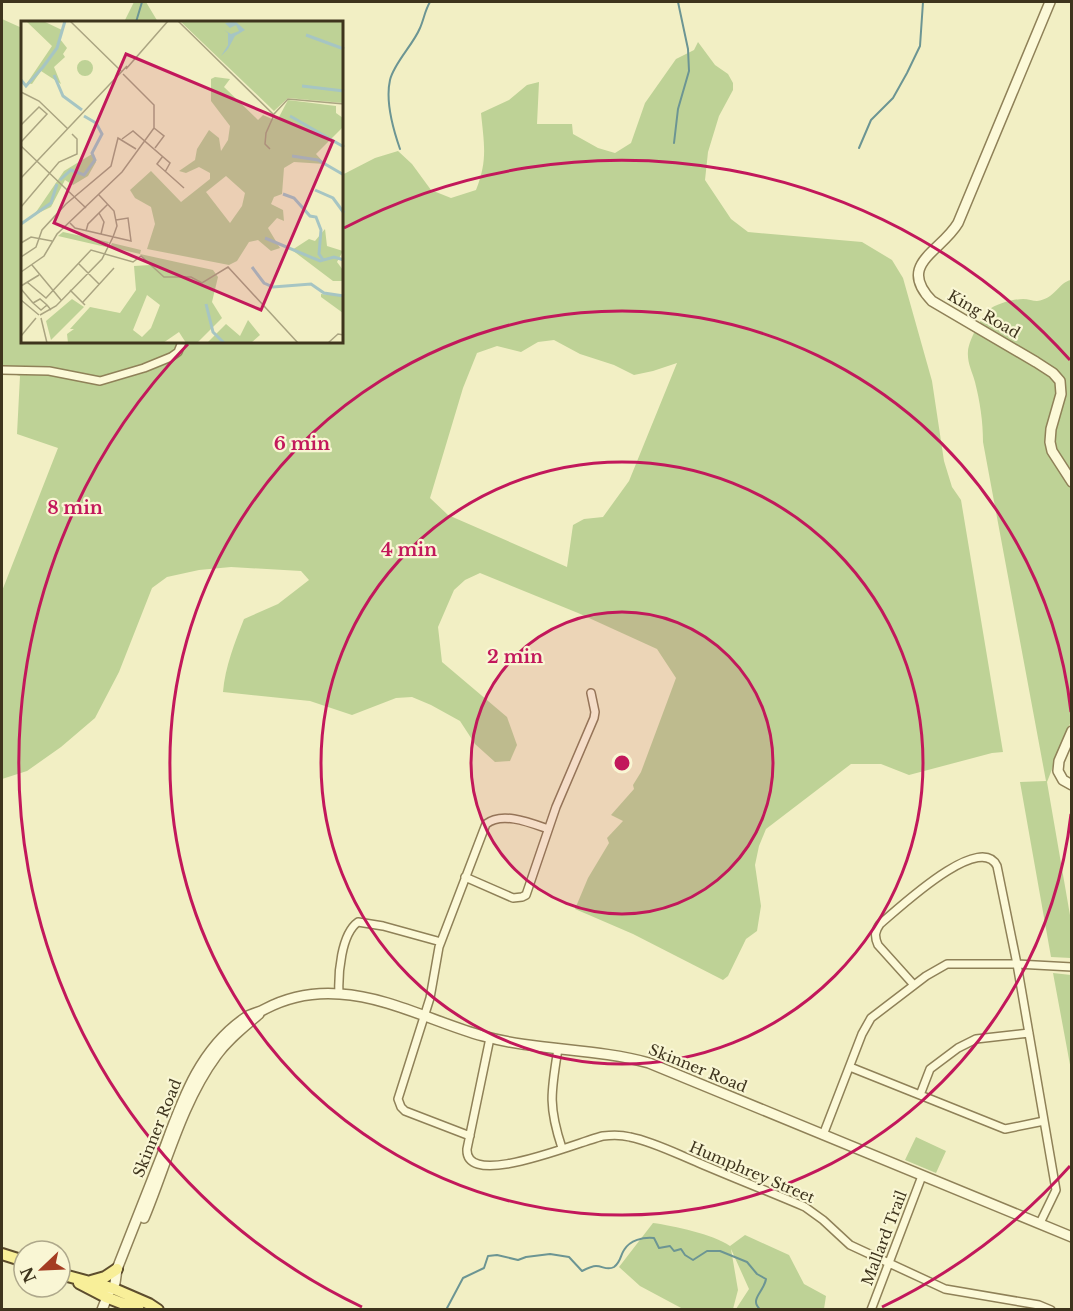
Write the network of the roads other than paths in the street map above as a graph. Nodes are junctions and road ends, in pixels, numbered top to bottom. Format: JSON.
{"nodes":[{"id":1,"x":1050,"y":2,"type":"edge"},
{"id":2,"x":181,"y":344,"type":"edge"},
{"id":3,"x":2,"y":370,"type":"edge"},
{"id":4,"x":1071,"y":482,"type":"edge"},
{"id":5,"x":591,"y":693,"type":"dead end"},
{"id":6,"x":1071,"y":731,"type":"edge"},
{"id":7,"x":1071,"y":785,"type":"edge"},
{"id":8,"x":548,"y":830,"type":"junction"},
{"id":9,"x":465,"y":877,"type":"junction"},
{"id":10,"x":441,"y":942,"type":"junction"},
{"id":11,"x":1017,"y":964,"type":"junction"},
{"id":12,"x":1071,"y":967,"type":"edge"},
{"id":13,"x":914,"y":985,"type":"junction"},
{"id":14,"x":339,"y":994,"type":"junction"},
{"id":15,"x":262,"y":1011,"type":"junction"},
{"id":16,"x":425,"y":1017,"type":"junction"},
{"id":17,"x":1029,"y":1033,"type":"junction"},
{"id":18,"x":490,"y":1038,"type":"junction"},
{"id":19,"x":558,"y":1049,"type":"junction"},
{"id":20,"x":850,"y":1067,"type":"junction"},
{"id":21,"x":920,"y":1095,"type":"junction"},
{"id":22,"x":1044,"y":1121,"type":"junction"},
{"id":23,"x":470,"y":1136,"type":"junction"},
{"id":24,"x":823,"y":1136,"type":"junction"},
{"id":25,"x":562,"y":1148,"type":"junction"},
{"id":26,"x":922,"y":1176,"type":"junction"},
{"id":27,"x":1040,"y":1223,"type":"junction"},
{"id":28,"x":1071,"y":1237,"type":"edge"},
{"id":29,"x":889,"y":1264,"type":"junction"},
{"id":30,"x":117,"y":1269,"type":"junction"},
{"id":31,"x":72,"y":1276,"type":"edge"},
{"id":32,"x":72,"y":1277,"type":"edge"},
{"id":33,"x":91,"y":1281,"type":"junction"},
{"id":34,"x":111,"y":1289,"type":"junction"},
{"id":35,"x":102,"y":1310,"type":"edge"},
{"id":36,"x":139,"y":1310,"type":"edge"},
{"id":37,"x":158,"y":1310,"type":"edge"},
{"id":38,"x":871,"y":1310,"type":"edge"},
{"id":39,"x":1051,"y":1310,"type":"edge"}],
"edges":[{"from":1,"to":4,"type":"street","name":"King Road"},
{"from":2,"to":3,"type":"street"},
{"from":5,"to":8,"type":"street"},
{"from":6,"to":7,"type":"street"},
{"from":8,"to":9,"type":"street"},
{"from":8,"to":9,"type":"street"},
{"from":9,"to":10,"type":"street"},
{"from":10,"to":14,"type":"street"},
{"from":10,"to":16,"type":"street"},
{"from":11,"to":12,"type":"street"},
{"from":11,"to":13,"type":"street"},
{"from":11,"to":13,"type":"street"},
{"from":11,"to":17,"type":"street"},
{"from":13,"to":20,"type":"street"},
{"from":14,"to":15,"type":"street","name":"Skinner Road"},
{"from":14,"to":16,"type":"street","name":"Skinner Road"},
{"from":15,"to":30,"type":"street","name":"Skinner Road"},
{"from":15,"to":34,"type":"street","name":"Skinner Road"},
{"from":16,"to":18,"type":"street","name":"Skinner Road"},
{"from":16,"to":23,"type":"street"},
{"from":17,"to":21,"type":"street"},
{"from":17,"to":22,"type":"street"},
{"from":18,"to":19,"type":"street","name":"Skinner Road"},
{"from":18,"to":23,"type":"street"},
{"from":19,"to":24,"type":"street","name":"Skinner Road"},
{"from":19,"to":25,"type":"street"},
{"from":20,"to":21,"type":"street"},
{"from":20,"to":24,"type":"street"},
{"from":21,"to":22,"type":"street"},
{"from":22,"to":27,"type":"street"},
{"from":23,"to":25,"type":"street","name":"Humphrey Street"},
{"from":24,"to":26,"type":"street","name":"Skinner Road"},
{"from":25,"to":29,"type":"street","name":"Humphrey Street"},
{"from":26,"to":27,"type":"street","name":"Skinner Road"},
{"from":26,"to":29,"type":"street","name":"Mallard Trail"},
{"from":27,"to":28,"type":"street","name":"Skinner Road"},
{"from":29,"to":38,"type":"street","name":"Mallard Trail"},
{"from":29,"to":39,"type":"street","name":"Humphrey Street"},
{"from":30,"to":33,"type":"main road"},
{"from":30,"to":34,"type":"street","name":"Skinner Road"},
{"from":31,"to":33,"type":"main road"},
{"from":32,"to":34,"type":"main road"},
{"from":33,"to":34,"type":"main road"},
{"from":34,"to":35,"type":"street"},
{"from":34,"to":36,"type":"main road"},
{"from":34,"to":37,"type":"main road"}]}
